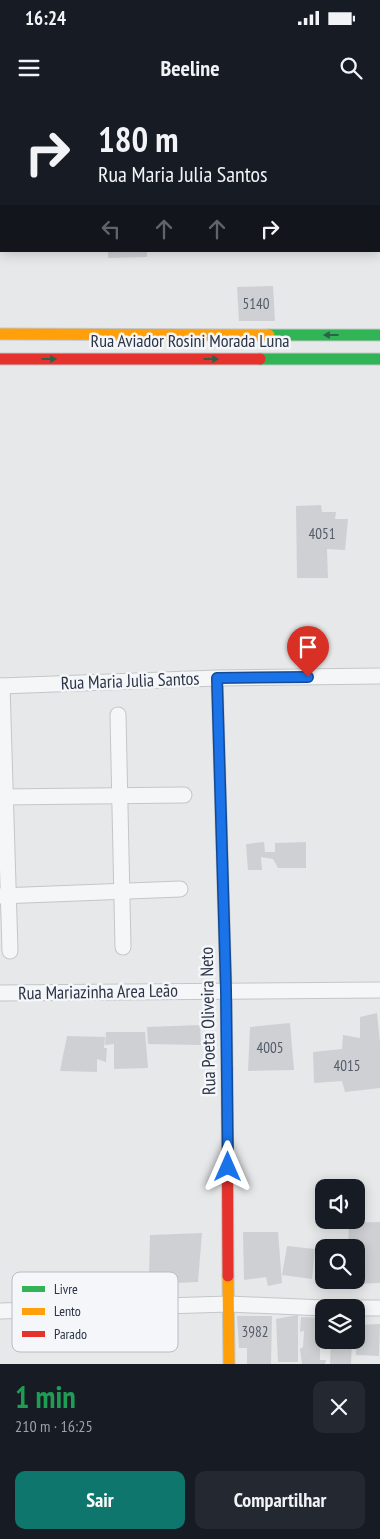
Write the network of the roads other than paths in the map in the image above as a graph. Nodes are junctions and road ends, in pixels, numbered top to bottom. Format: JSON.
{"nodes":[{"id":1,"x":0,"y":334,"type":"edge"},
{"id":2,"x":380,"y":335,"type":"edge"},
{"id":3,"x":0,"y":359,"type":"edge"},
{"id":4,"x":380,"y":359,"type":"edge"},
{"id":5,"x":380,"y":676,"type":"edge"},
{"id":6,"x":217,"y":678,"type":"junction"},
{"id":7,"x":1,"y":686,"type":"edge"},
{"id":8,"x":118,"y":715,"type":"dead end"},
{"id":9,"x":184,"y":795,"type":"dead end"},
{"id":10,"x":119,"y":796,"type":"junction"},
{"id":11,"x":3,"y":797,"type":"edge"},
{"id":12,"x":180,"y":889,"type":"dead end"},
{"id":13,"x":121,"y":890,"type":"junction"},
{"id":14,"x":4,"y":896,"type":"edge"},
{"id":15,"x":123,"y":947,"type":"dead end"},
{"id":16,"x":10,"y":951,"type":"dead end"},
{"id":17,"x":226,"y":990,"type":"junction"},
{"id":18,"x":380,"y":990,"type":"edge"},
{"id":19,"x":0,"y":993,"type":"edge"},
{"id":20,"x":229,"y":1304,"type":"junction"},
{"id":21,"x":178,"y":1306,"type":"edge"},
{"id":22,"x":315,"y":1308,"type":"edge"},
{"id":23,"x":365,"y":1308,"type":"edge"},
{"id":24,"x":380,"y":1308,"type":"edge"},
{"id":25,"x":229,"y":1364,"type":"edge"}],
"edges":[{"from":2,"to":1,"type":"street","name":"Rua Aviador Rosini Morada Luna","one_way":true},
{"from":3,"to":4,"type":"street","name":"Rua Aviador Rosini Morada Luna","one_way":true},
{"from":5,"to":6,"type":"street","name":"Rua Maria Julia Santos"},
{"from":6,"to":7,"type":"street","name":"Rua Maria Julia Santos"},
{"from":6,"to":17,"type":"street","name":"Rua Poeta Oliveira Neto"},
{"from":7,"to":11,"type":"street"},
{"from":8,"to":10,"type":"street"},
{"from":9,"to":10,"type":"street"},
{"from":10,"to":11,"type":"street"},
{"from":10,"to":13,"type":"street"},
{"from":11,"to":14,"type":"street"},
{"from":12,"to":13,"type":"street"},
{"from":13,"to":14,"type":"street"},
{"from":13,"to":15,"type":"street"},
{"from":14,"to":16,"type":"street"},
{"from":17,"to":18,"type":"street","name":"Rua Mariazinha Area Leão"},
{"from":17,"to":19,"type":"street","name":"Rua Mariazinha Area Leão"},
{"from":17,"to":20,"type":"street","name":"Rua Poeta Oliveira Neto"},
{"from":20,"to":21,"type":"street"},
{"from":20,"to":22,"type":"street"},
{"from":20,"to":25,"type":"street","name":"Rua Poeta Oliveira Neto"},
{"from":23,"to":24,"type":"street"}]}
